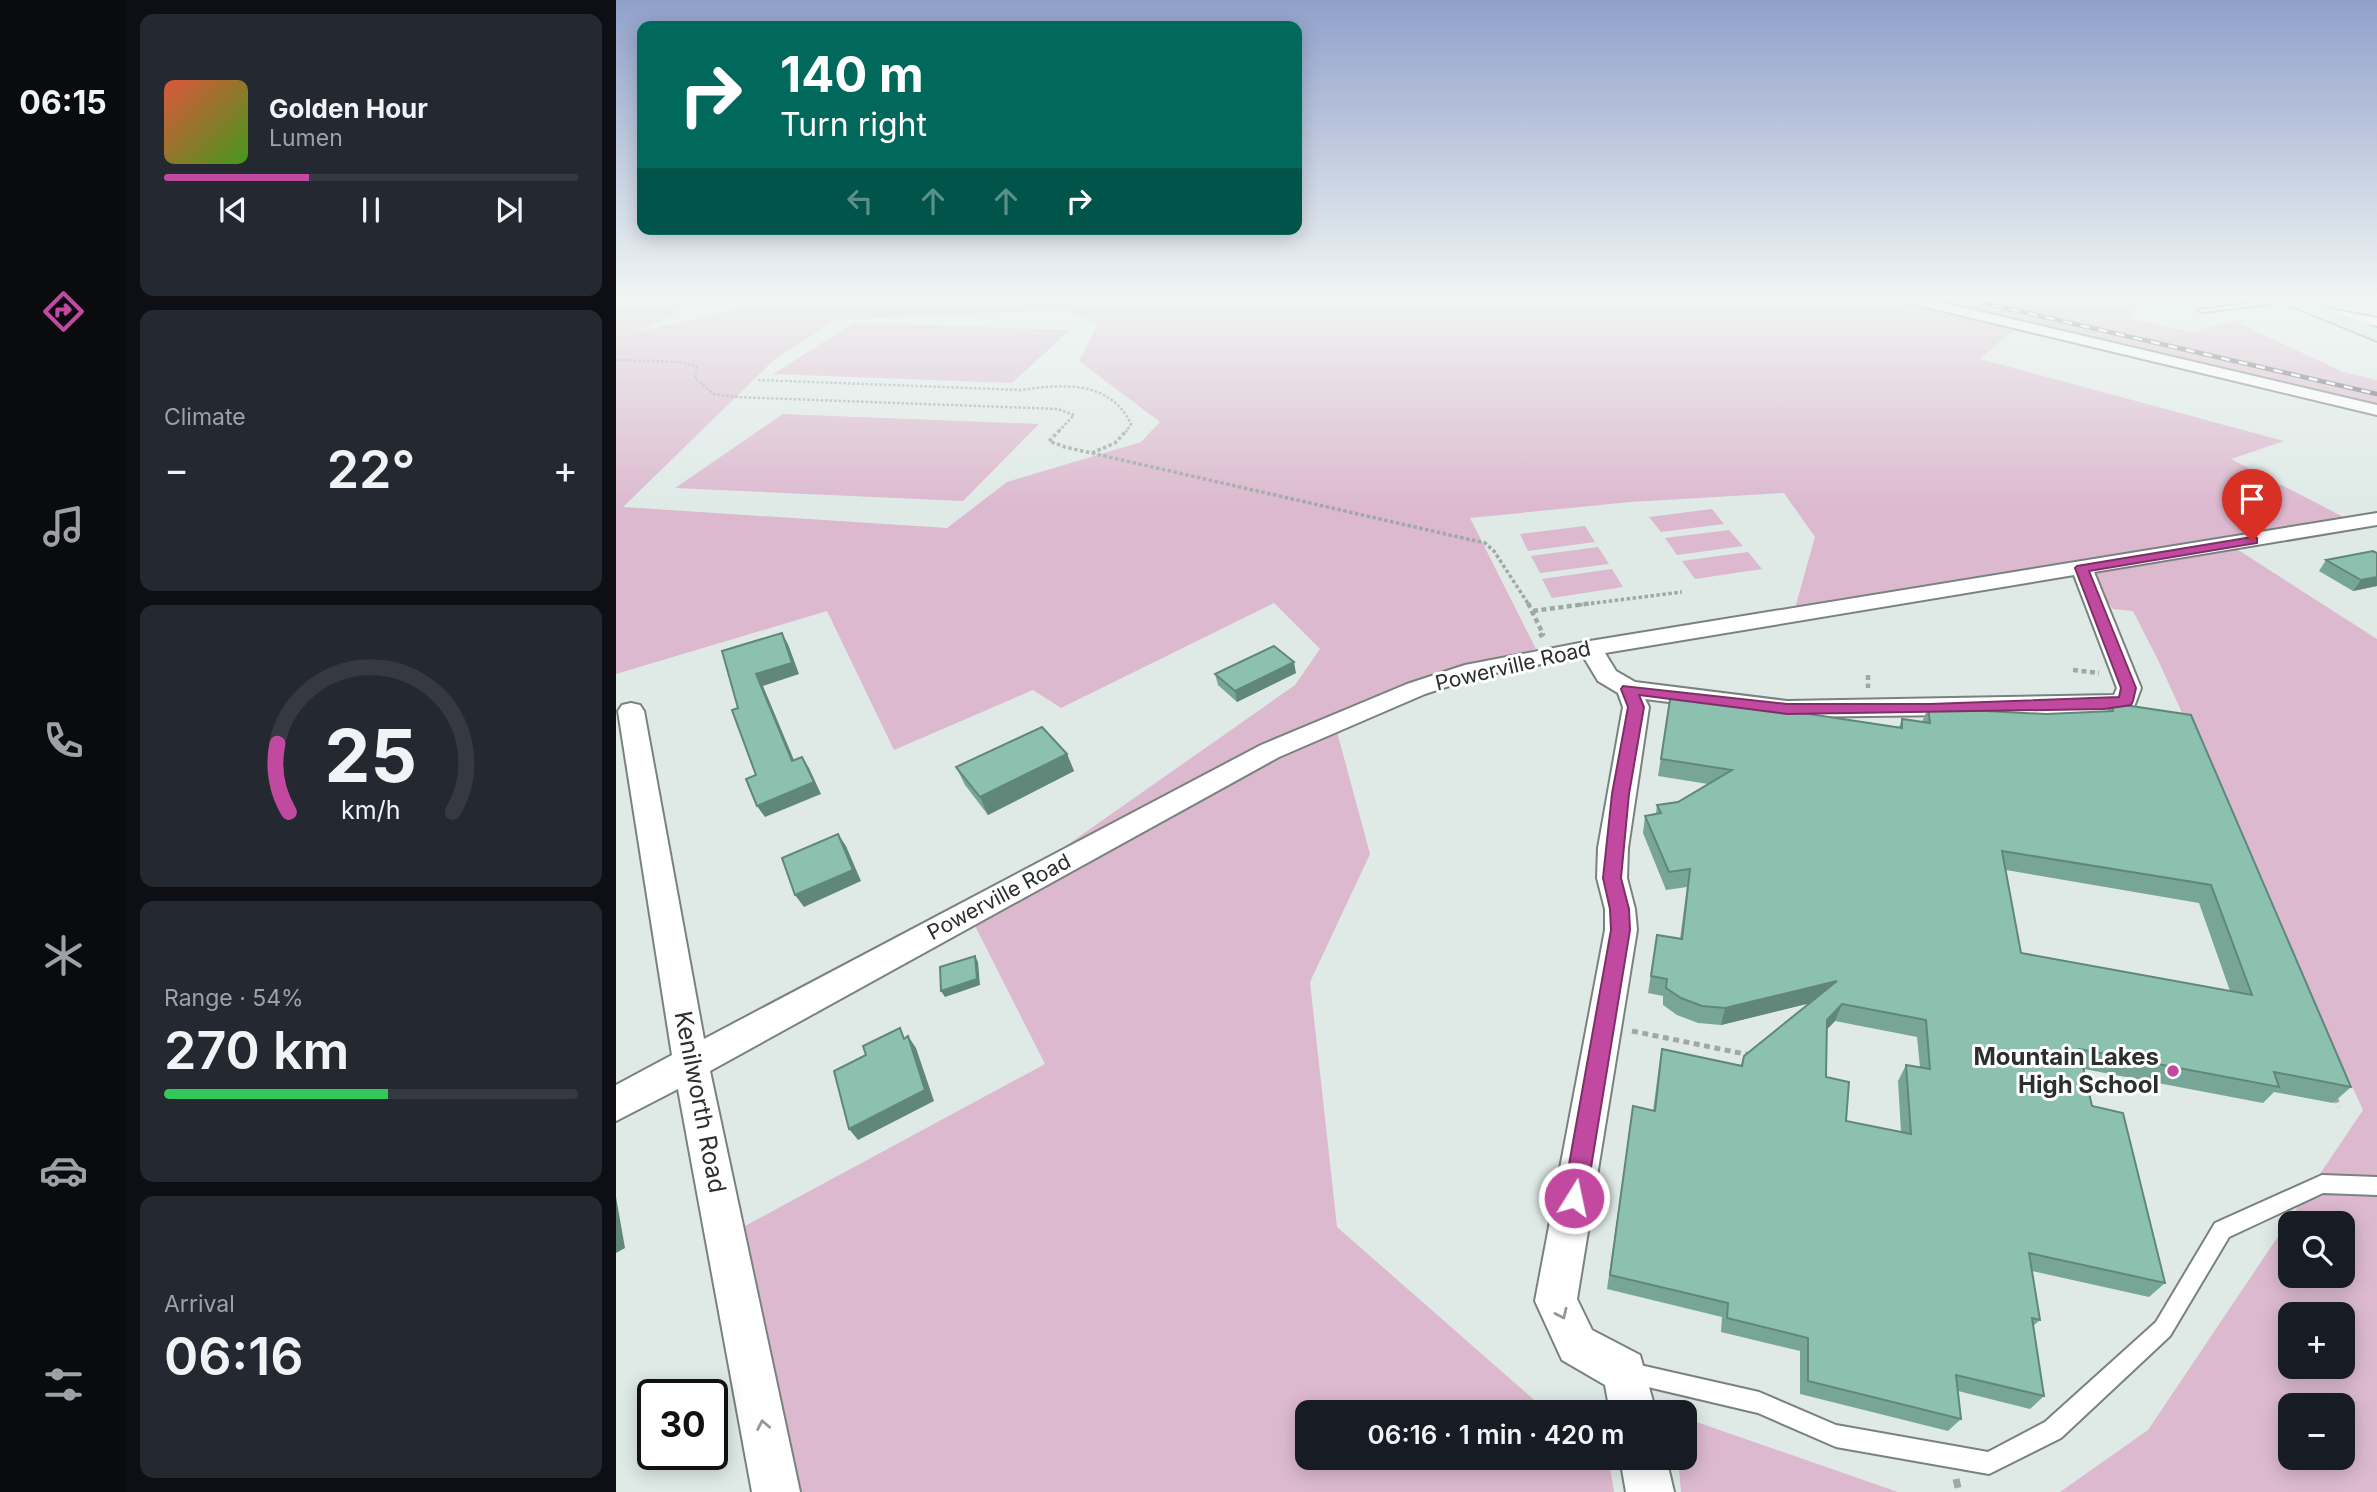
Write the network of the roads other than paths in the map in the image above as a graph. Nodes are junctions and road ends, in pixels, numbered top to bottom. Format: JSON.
{"nodes":[{"id":1,"x":2194,"y":367,"type":"edge"},
{"id":2,"x":2377,"y":410,"type":"edge"},
{"id":3,"x":2371,"y":525,"type":"edge"},
{"id":4,"x":2082,"y":568,"type":"junction"},
{"id":5,"x":1590,"y":648,"type":"junction"},
{"id":6,"x":1629,"y":689,"type":"junction"},
{"id":7,"x":631,"y":711,"type":"dead end"},
{"id":8,"x":691,"y":1063,"type":"junction"},
{"id":9,"x":616,"y":1104,"type":"edge"},
{"id":10,"x":2377,"y":1186,"type":"edge"},
{"id":11,"x":1629,"y":1392,"type":"edge"},
{"id":12,"x":1645,"y":1470,"type":"edge"},
{"id":13,"x":776,"y":1492,"type":"edge"},
{"id":14,"x":1650,"y":1492,"type":"edge"}],
"edges":[{"from":1,"to":2,"type":"street"},
{"from":3,"to":4,"type":"street","name":"Powerville Road"},
{"from":4,"to":5,"type":"street","name":"Powerville Road"},
{"from":4,"to":6,"type":"street"},
{"from":5,"to":6,"type":"street"},
{"from":5,"to":8,"type":"street","name":"Powerville Road"},
{"from":6,"to":11,"type":"street","one_way":true},
{"from":7,"to":8,"type":"street","name":"Kenilworth Road"},
{"from":8,"to":9,"type":"street","name":"Powerville Road"},
{"from":13,"to":8,"type":"street","name":"Kenilworth Road","one_way":true},
{"from":10,"to":11,"type":"lane"},
{"from":12,"to":14,"type":"street"}]}
